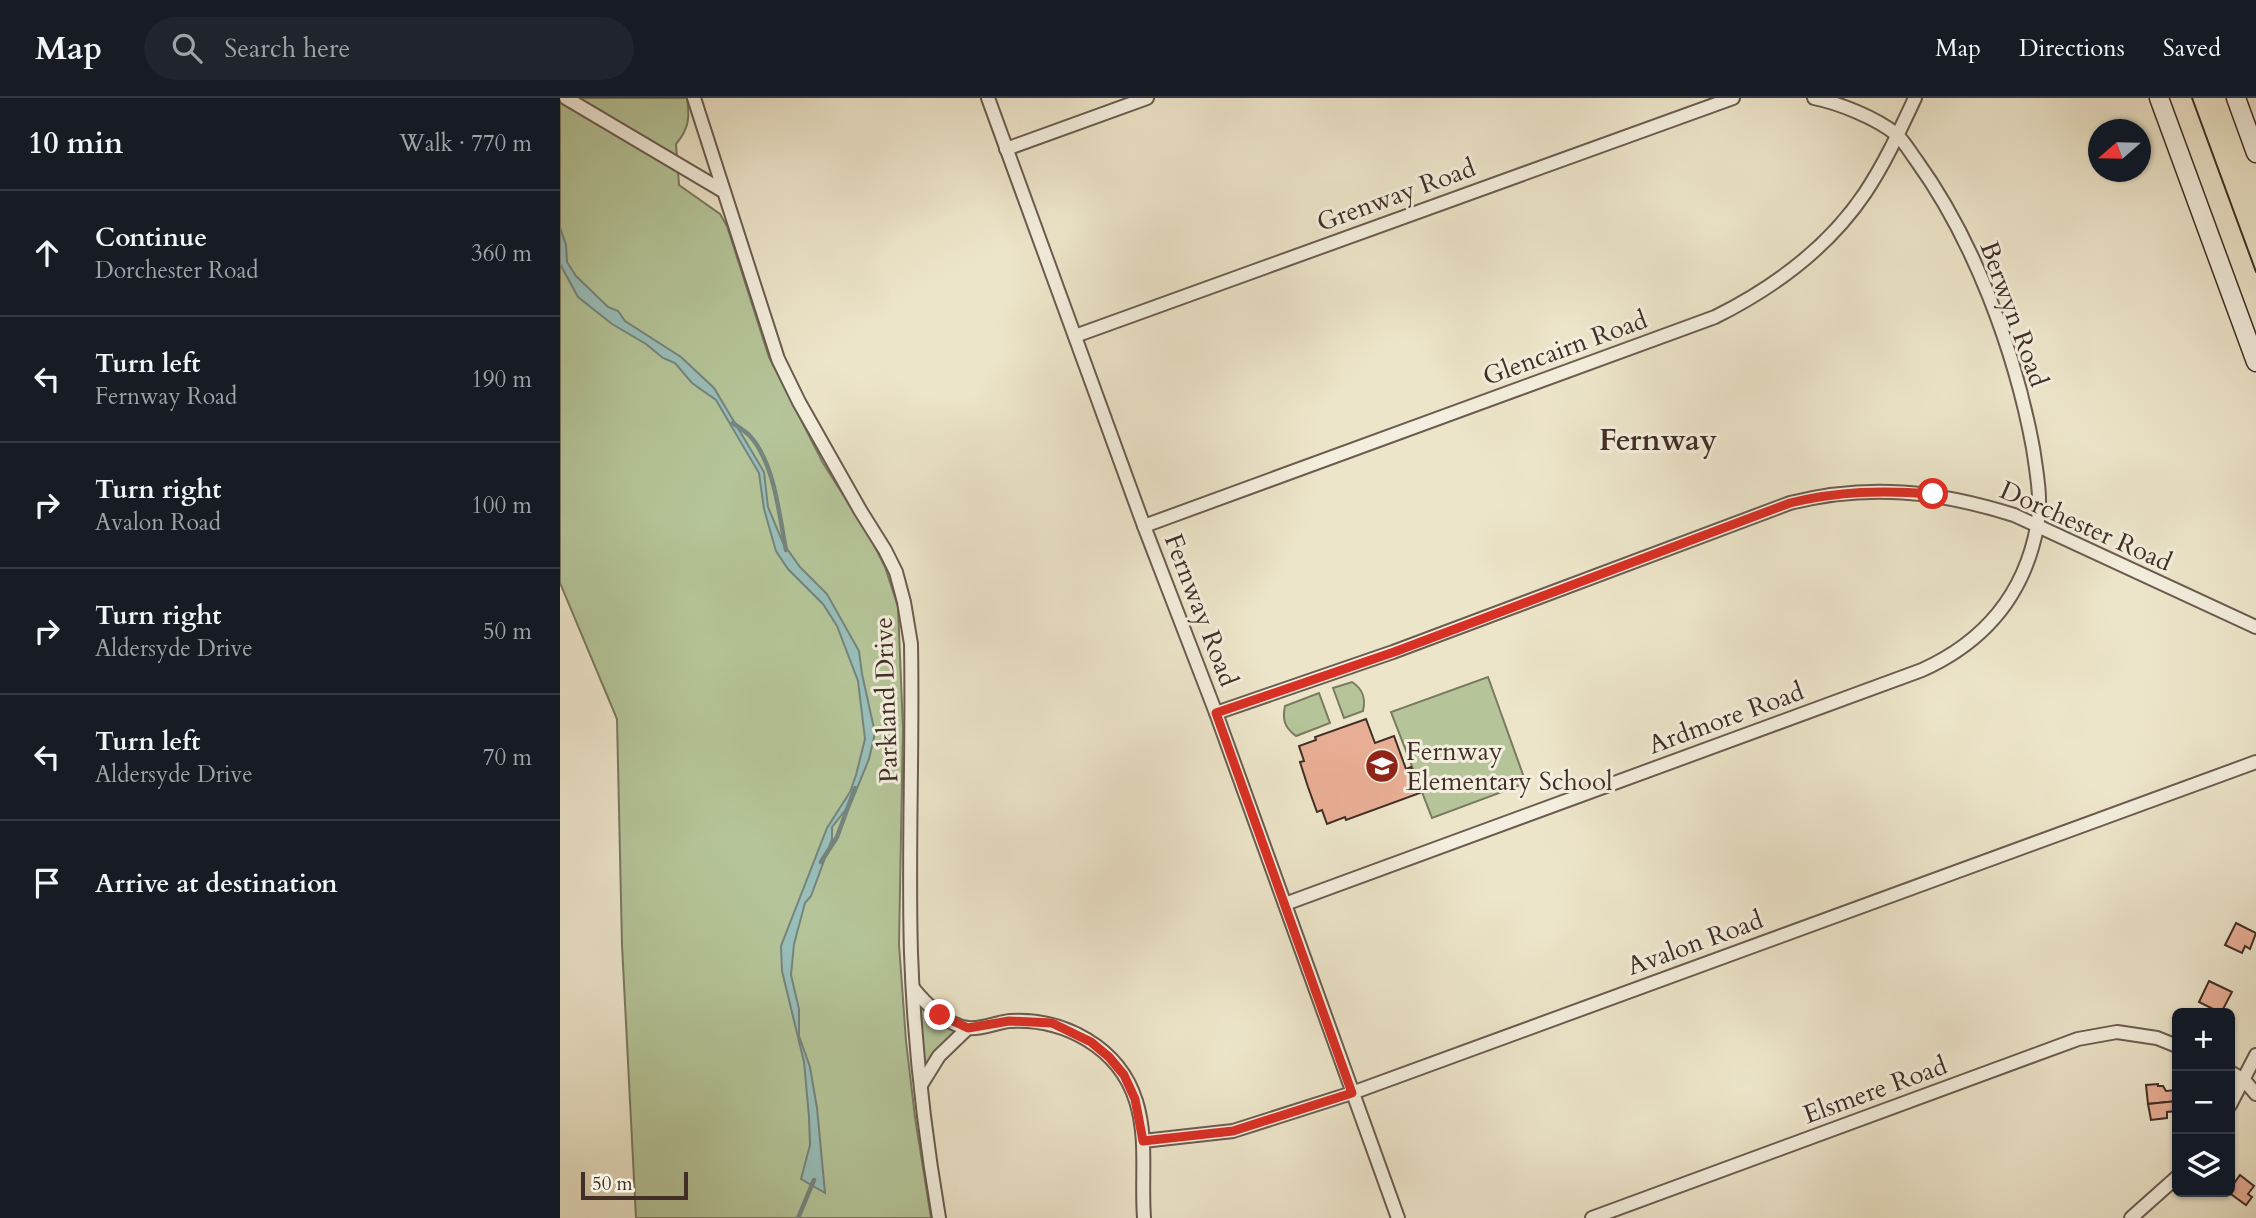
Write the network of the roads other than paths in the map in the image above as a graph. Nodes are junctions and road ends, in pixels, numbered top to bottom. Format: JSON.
{"nodes":[{"id":1,"x":566,"y":98,"type":"edge"},
{"id":2,"x":694,"y":98,"type":"edge"},
{"id":3,"x":988,"y":98,"type":"edge"},
{"id":4,"x":1147,"y":98,"type":"edge"},
{"id":5,"x":1733,"y":98,"type":"edge"},
{"id":6,"x":1814,"y":98,"type":"edge"},
{"id":7,"x":1915,"y":98,"type":"edge"},
{"id":8,"x":2159,"y":98,"type":"edge"},
{"id":9,"x":2236,"y":98,"type":"edge"},
{"id":10,"x":1897,"y":135,"type":"junction"},
{"id":11,"x":1006,"y":149,"type":"junction"},
{"id":12,"x":2256,"y":153,"type":"edge"},
{"id":13,"x":723,"y":191,"type":"junction"},
{"id":14,"x":1075,"y":336,"type":"junction"},
{"id":15,"x":2256,"y":362,"type":"edge"},
{"id":16,"x":2037,"y":525,"type":"junction"},
{"id":17,"x":1144,"y":526,"type":"junction"},
{"id":18,"x":2256,"y":627,"type":"edge"},
{"id":19,"x":1216,"y":713,"type":"junction"},
{"id":20,"x":2256,"y":762,"type":"edge"},
{"id":21,"x":1285,"y":904,"type":"junction"},
{"id":22,"x":913,"y":988,"type":"junction"},
{"id":23,"x":968,"y":1028,"type":"junction"},
{"id":24,"x":2172,"y":1044,"type":"edge"},
{"id":25,"x":2256,"y":1055,"type":"edge"},
{"id":26,"x":2235,"y":1075,"type":"edge"},
{"id":27,"x":2244,"y":1080,"type":"junction"},
{"id":28,"x":921,"y":1085,"type":"junction"},
{"id":29,"x":1352,"y":1093,"type":"junction"},
{"id":30,"x":2256,"y":1094,"type":"edge"},
{"id":31,"x":2235,"y":1096,"type":"edge"},
{"id":32,"x":1143,"y":1141,"type":"junction"},
{"id":33,"x":2172,"y":1181,"type":"edge"},
{"id":34,"x":939,"y":1218,"type":"edge"},
{"id":35,"x":1144,"y":1218,"type":"edge"},
{"id":36,"x":1398,"y":1218,"type":"edge"},
{"id":37,"x":1592,"y":1218,"type":"edge"},
{"id":38,"x":2131,"y":1218,"type":"edge"}],
"edges":[{"from":1,"to":13,"type":"street"},
{"from":2,"to":13,"type":"street","name":"Parkland Drive"},
{"from":3,"to":11,"type":"street","name":"Fernway Road"},
{"from":4,"to":11,"type":"street"},
{"from":5,"to":14,"type":"street","name":"Grenway Road"},
{"from":6,"to":10,"type":"street"},
{"from":7,"to":10,"type":"street","name":"Glencairn Road"},
{"from":8,"to":15,"type":"main road"},
{"from":9,"to":12,"type":"main road"},
{"from":10,"to":16,"type":"street","name":"Berwyn Road"},
{"from":10,"to":17,"type":"street","name":"Glencairn Road"},
{"from":11,"to":14,"type":"street","name":"Fernway Road"},
{"from":13,"to":22,"type":"street","name":"Parkland Drive"},
{"from":14,"to":17,"type":"street","name":"Fernway Road"},
{"from":16,"to":18,"type":"street","name":"Dorchester Road"},
{"from":16,"to":19,"type":"street","name":"Dorchester Road"},
{"from":16,"to":21,"type":"street","name":"Ardmore Road"},
{"from":17,"to":19,"type":"street","name":"Fernway Road"},
{"from":19,"to":21,"type":"street","name":"Fernway Road"},
{"from":20,"to":29,"type":"street","name":"Avalon Road"},
{"from":21,"to":29,"type":"street","name":"Fernway Road"},
{"from":22,"to":23,"type":"street"},
{"from":22,"to":28,"type":"street","name":"Parkland Drive"},
{"from":23,"to":28,"type":"street"},
{"from":23,"to":32,"type":"street"},
{"from":24,"to":37,"type":"street","name":"Elsmere Road"},
{"from":25,"to":27,"type":"street"},
{"from":26,"to":27,"type":"street"},
{"from":27,"to":30,"type":"street"},
{"from":27,"to":31,"type":"street"},
{"from":28,"to":34,"type":"street","name":"Parkland Drive"},
{"from":29,"to":32,"type":"street","name":"Avalon Road"},
{"from":29,"to":36,"type":"street","name":"Fernway Road"},
{"from":32,"to":35,"type":"street"},
{"from":33,"to":38,"type":"street"}]}
